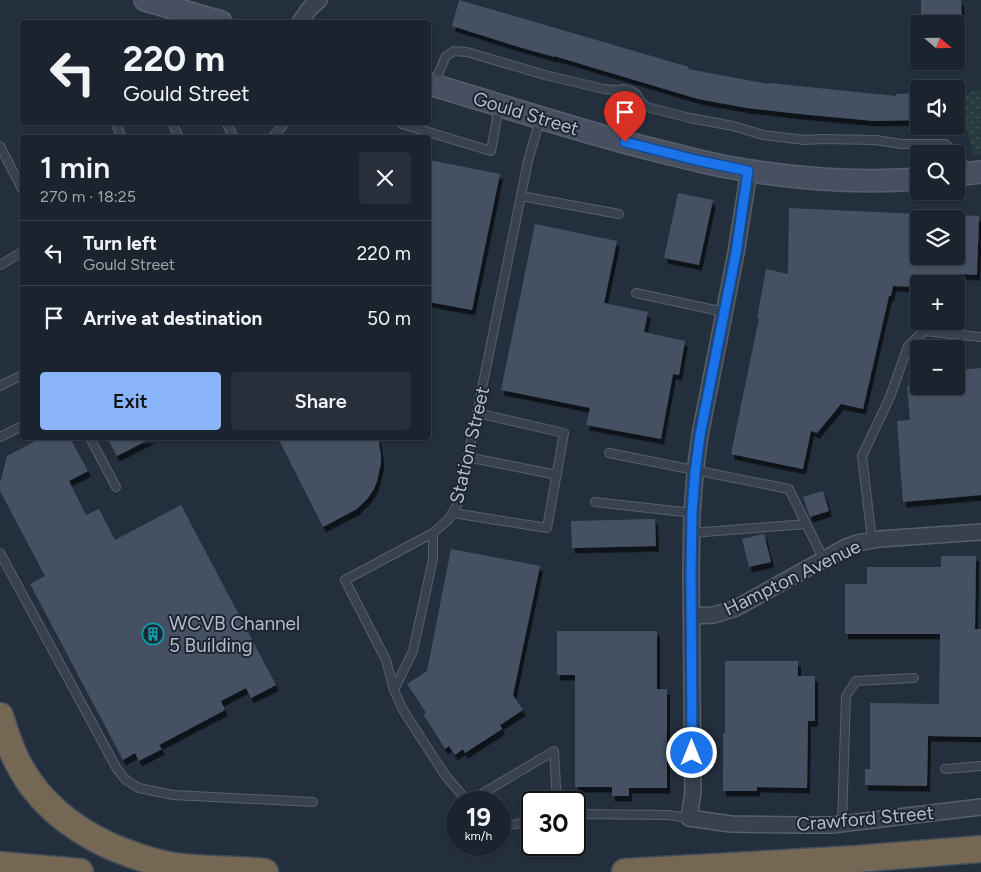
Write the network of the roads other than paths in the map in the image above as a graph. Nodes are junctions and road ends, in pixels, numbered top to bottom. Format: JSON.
{"nodes":[{"id":1,"x":145,"y":0,"type":"edge"},
{"id":2,"x":319,"y":0,"type":"edge"},
{"id":3,"x":214,"y":20,"type":"edge"},
{"id":4,"x":301,"y":20,"type":"edge"},
{"id":5,"x":431,"y":84,"type":"edge"},
{"id":6,"x":500,"y":105,"type":"junction"},
{"id":7,"x":541,"y":118,"type":"junction"},
{"id":8,"x":283,"y":125,"type":"edge"},
{"id":9,"x":405,"y":125,"type":"edge"},
{"id":10,"x":275,"y":135,"type":"edge"},
{"id":11,"x":946,"y":145,"type":"edge"},
{"id":12,"x":0,"y":146,"type":"edge"},
{"id":13,"x":748,"y":171,"type":"junction"},
{"id":14,"x":910,"y":179,"type":"edge"},
{"id":15,"x":20,"y":185,"type":"edge"},
{"id":16,"x":521,"y":196,"type":"junction"},
{"id":17,"x":619,"y":214,"type":"dead end"},
{"id":18,"x":20,"y":253,"type":"edge"},
{"id":19,"x":0,"y":264,"type":"edge"},
{"id":20,"x":636,"y":293,"type":"dead end"},
{"id":21,"x":724,"y":312,"type":"junction"},
{"id":22,"x":981,"y":337,"type":"edge"},
{"id":23,"x":20,"y":375,"type":"edge"},
{"id":24,"x":0,"y":386,"type":"edge"},
{"id":25,"x":477,"y":412,"type":"junction"},
{"id":26,"x":20,"y":427,"type":"edge"},
{"id":27,"x":0,"y":437,"type":"edge"},
{"id":28,"x":91,"y":440,"type":"edge"},
{"id":29,"x":610,"y":453,"type":"dead end"},
{"id":30,"x":467,"y":457,"type":"junction"},
{"id":31,"x":695,"y":470,"type":"junction"},
{"id":32,"x":557,"y":475,"type":"junction"},
{"id":33,"x":116,"y":487,"type":"dead end"},
{"id":34,"x":595,"y":502,"type":"dead end"},
{"id":35,"x":453,"y":513,"type":"junction"},
{"id":36,"x":692,"y":513,"type":"junction"},
{"id":37,"x":806,"y":524,"type":"junction"},
{"id":38,"x":981,"y":532,"type":"edge"},
{"id":39,"x":433,"y":533,"type":"junction"},
{"id":40,"x":692,"y":533,"type":"junction"},
{"id":41,"x":872,"y":540,"type":"junction"},
{"id":42,"x":0,"y":553,"type":"edge"},
{"id":43,"x":824,"y":560,"type":"junction"},
{"id":44,"x":692,"y":616,"type":"junction"},
{"id":45,"x":914,"y":678,"type":"dead end"},
{"id":46,"x":394,"y":690,"type":"junction"},
{"id":47,"x":0,"y":716,"type":"edge"},
{"id":48,"x":981,"y":766,"type":"edge"},
{"id":49,"x":945,"y":769,"type":"dead end"},
{"id":50,"x":459,"y":791,"type":"edge"},
{"id":51,"x":487,"y":791,"type":"edge"},
{"id":52,"x":556,"y":791,"type":"edge"},
{"id":53,"x":313,"y":802,"type":"dead end"},
{"id":54,"x":981,"y":807,"type":"edge"},
{"id":55,"x":586,"y":814,"type":"edge"},
{"id":56,"x":689,"y":818,"type":"junction"},
{"id":57,"x":842,"y":824,"type":"junction"},
{"id":58,"x":981,"y":849,"type":"edge"},
{"id":59,"x":0,"y":865,"type":"edge"},
{"id":60,"x":80,"y":872,"type":"edge"},
{"id":61,"x":265,"y":872,"type":"edge"},
{"id":62,"x":625,"y":872,"type":"edge"}],
"edges":[{"from":1,"to":3,"type":"main road"},
{"from":2,"to":4,"type":"street"},
{"from":5,"to":6,"type":"main road","name":"Gould Street"},
{"from":5,"to":11,"type":"lane"},
{"from":6,"to":7,"type":"main road","name":"Gould Street"},
{"from":6,"to":9,"type":"lane"},
{"from":7,"to":13,"type":"main road","name":"Gould Street"},
{"from":7,"to":16,"type":"lane","name":"Station Street"},
{"from":8,"to":10,"type":"lane"},
{"from":12,"to":15,"type":"lane"},
{"from":13,"to":14,"type":"main road","name":"Gould Street"},
{"from":13,"to":21,"type":"street"},
{"from":16,"to":17,"type":"lane"},
{"from":16,"to":25,"type":"lane","name":"Station Street"},
{"from":18,"to":19,"type":"lane"},
{"from":20,"to":21,"type":"lane"},
{"from":21,"to":31,"type":"street"},
{"from":22,"to":41,"type":"lane"},
{"from":23,"to":24,"type":"lane"},
{"from":25,"to":30,"type":"lane","name":"Station Street"},
{"from":25,"to":32,"type":"lane"},
{"from":26,"to":27,"type":"lane"},
{"from":28,"to":33,"type":"lane"},
{"from":29,"to":31,"type":"lane"},
{"from":30,"to":32,"type":"lane"},
{"from":30,"to":35,"type":"lane","name":"Station Street"},
{"from":31,"to":36,"type":"street"},
{"from":31,"to":37,"type":"lane"},
{"from":32,"to":35,"type":"lane"},
{"from":34,"to":36,"type":"lane"},
{"from":35,"to":39,"type":"lane","name":"Station Street"},
{"from":36,"to":40,"type":"street"},
{"from":37,"to":40,"type":"lane"},
{"from":37,"to":43,"type":"lane"},
{"from":38,"to":41,"type":"street","name":"Hampton Avenue"},
{"from":39,"to":46,"type":"lane"},
{"from":39,"to":46,"type":"lane","name":"Station Street"},
{"from":40,"to":44,"type":"street"},
{"from":41,"to":43,"type":"street","name":"Hampton Avenue"},
{"from":42,"to":53,"type":"lane"},
{"from":43,"to":44,"type":"street","name":"Hampton Avenue"},
{"from":44,"to":56,"type":"street"},
{"from":45,"to":57,"type":"lane"},
{"from":46,"to":50,"type":"lane","name":"Station Street"},
{"from":47,"to":61,"type":"highway"},
{"from":48,"to":49,"type":"lane"},
{"from":51,"to":52,"type":"lane"},
{"from":54,"to":57,"type":"street","name":"Crawford Street"},
{"from":55,"to":56,"type":"lane"},
{"from":56,"to":57,"type":"street","name":"Crawford Street"},
{"from":58,"to":62,"type":"highway"},
{"from":59,"to":60,"type":"highway"}]}
